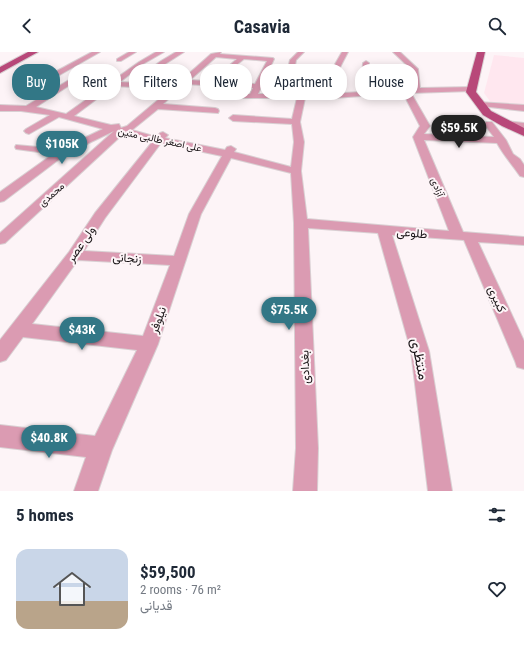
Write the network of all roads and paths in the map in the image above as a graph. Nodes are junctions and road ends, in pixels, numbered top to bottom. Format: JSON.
{"nodes":[{"id":1,"x":28,"y":52,"type":"edge"},
{"id":2,"x":34,"y":52,"type":"edge"},
{"id":3,"x":97,"y":52,"type":"edge"},
{"id":4,"x":133,"y":52,"type":"edge"},
{"id":5,"x":161,"y":52,"type":"edge"},
{"id":6,"x":181,"y":52,"type":"edge"},
{"id":7,"x":301,"y":52,"type":"edge"},
{"id":8,"x":345,"y":52,"type":"edge"},
{"id":9,"x":396,"y":52,"type":"edge"},
{"id":10,"x":481,"y":52,"type":"edge"},
{"id":11,"x":216,"y":53,"type":"edge"},
{"id":12,"x":242,"y":58,"type":"junction"},
{"id":13,"x":119,"y":60,"type":"dead end"},
{"id":14,"x":160,"y":64,"type":"edge"},
{"id":15,"x":235,"y":64,"type":"edge"},
{"id":16,"x":291,"y":64,"type":"edge"},
{"id":17,"x":338,"y":64,"type":"edge"},
{"id":18,"x":409,"y":64,"type":"edge"},
{"id":19,"x":0,"y":66,"type":"edge"},
{"id":20,"x":0,"y":70,"type":"edge"},
{"id":21,"x":60,"y":72,"type":"edge"},
{"id":22,"x":192,"y":74,"type":"edge"},
{"id":23,"x":121,"y":78,"type":"edge"},
{"id":24,"x":68,"y":84,"type":"edge"},
{"id":25,"x":192,"y":85,"type":"edge"},
{"id":26,"x":258,"y":86,"type":"junction"},
{"id":27,"x":472,"y":89,"type":"junction"},
{"id":28,"x":418,"y":90,"type":"edge"},
{"id":29,"x":253,"y":96,"type":"joint"},
{"id":30,"x":260,"y":96,"type":"edge"},
{"id":31,"x":88,"y":100,"type":"edge"},
{"id":32,"x":163,"y":100,"type":"edge"},
{"id":33,"x":301,"y":100,"type":"edge"},
{"id":34,"x":411,"y":100,"type":"edge"},
{"id":35,"x":480,"y":104,"type":"junction"},
{"id":36,"x":157,"y":106,"type":"junction"},
{"id":37,"x":0,"y":107,"type":"edge"},
{"id":38,"x":31,"y":108,"type":"junction"},
{"id":39,"x":524,"y":108,"type":"edge"},
{"id":40,"x":215,"y":111,"type":"dead end"},
{"id":41,"x":65,"y":115,"type":"junction"},
{"id":42,"x":233,"y":118,"type":"dead end"},
{"id":43,"x":296,"y":122,"type":"junction"},
{"id":44,"x":489,"y":124,"type":"dead end"},
{"id":45,"x":120,"y":128,"type":"junction"},
{"id":46,"x":523,"y":130,"type":"edge"},
{"id":47,"x":29,"y":131,"type":"dead end"},
{"id":48,"x":161,"y":137,"type":"junction"},
{"id":49,"x":418,"y":137,"type":"junction"},
{"id":50,"x":501,"y":140,"type":"junction"},
{"id":51,"x":20,"y":147,"type":"dead end"},
{"id":52,"x":62,"y":152,"type":"junction"},
{"id":53,"x":229,"y":152,"type":"junction"},
{"id":54,"x":296,"y":168,"type":"junction"},
{"id":55,"x":524,"y":174,"type":"edge"},
{"id":56,"x":0,"y":198,"type":"edge"},
{"id":57,"x":301,"y":223,"type":"junction"},
{"id":58,"x":384,"y":230,"type":"junction"},
{"id":59,"x":464,"y":237,"type":"junction"},
{"id":60,"x":0,"y":240,"type":"edge"},
{"id":61,"x":524,"y":241,"type":"edge"},
{"id":62,"x":74,"y":255,"type":"junction"},
{"id":63,"x":179,"y":262,"type":"junction"},
{"id":64,"x":18,"y":329,"type":"junction"},
{"id":65,"x":149,"y":344,"type":"junction"},
{"id":66,"x":0,"y":354,"type":"edge"},
{"id":67,"x":524,"y":361,"type":"edge"},
{"id":68,"x":0,"y":436,"type":"edge"},
{"id":69,"x":101,"y":448,"type":"junction"},
{"id":70,"x":86,"y":491,"type":"edge"},
{"id":71,"x":305,"y":491,"type":"edge"},
{"id":72,"x":440,"y":491,"type":"edge"}],
"edges":[{"from":1,"to":19,"type":"main road"},
{"from":2,"to":20,"type":"main road"},
{"from":3,"to":21,"type":"street"},
{"from":4,"to":13,"type":"street"},
{"from":5,"to":23,"type":"street"},
{"from":6,"to":14,"type":"street"},
{"from":7,"to":16,"type":"street"},
{"from":8,"to":17,"type":"street"},
{"from":9,"to":18,"type":"street"},
{"from":10,"to":27,"type":"main road"},
{"from":11,"to":12,"type":"street"},
{"from":11,"to":22,"type":"street"},
{"from":12,"to":15,"type":"street"},
{"from":12,"to":26,"type":"street"},
{"from":24,"to":38,"type":"street"},
{"from":25,"to":26,"type":"street"},
{"from":26,"to":29,"type":"street"},
{"from":27,"to":28,"type":"street"},
{"from":27,"to":35,"type":"main road"},
{"from":29,"to":30,"type":"street"},
{"from":31,"to":41,"type":"street"},
{"from":32,"to":36,"type":"street"},
{"from":33,"to":43,"type":"street"},
{"from":34,"to":49,"type":"street"},
{"from":35,"to":39,"type":"street"},
{"from":35,"to":46,"type":"main road"},
{"from":36,"to":40,"type":"street"},
{"from":36,"to":45,"type":"street"},
{"from":37,"to":38,"type":"street","name":"علی اصغر طالبی متین"},
{"from":38,"to":41,"type":"street","name":"علی اصغر طالبی متین"},
{"from":41,"to":45,"type":"street","name":"علی اصغر طالبی متین"},
{"from":41,"to":47,"type":"street"},
{"from":42,"to":43,"type":"street"},
{"from":43,"to":54,"type":"street"},
{"from":44,"to":50,"type":"street"},
{"from":45,"to":48,"type":"street","name":"علی اصغر طالبی متین"},
{"from":45,"to":52,"type":"street"},
{"from":45,"to":60,"type":"street","name":"محمدی"},
{"from":48,"to":53,"type":"street","name":"علی اصغر طالبی متین"},
{"from":48,"to":62,"type":"street","name":"ولی عصر"},
{"from":49,"to":50,"type":"street"},
{"from":49,"to":59,"type":"street","name":"آزادی"},
{"from":50,"to":55,"type":"street"},
{"from":51,"to":52,"type":"street"},
{"from":52,"to":56,"type":"street"},
{"from":53,"to":54,"type":"street","name":"علی اصغر طالبی متین"},
{"from":53,"to":63,"type":"street","name":"نیلوفر"},
{"from":54,"to":57,"type":"street","name":"بغدادی"},
{"from":57,"to":58,"type":"street","name":"طلوعی"},
{"from":57,"to":71,"type":"street","name":"بغدادی"},
{"from":58,"to":59,"type":"street","name":"طلوعی"},
{"from":58,"to":72,"type":"street","name":"منتظری"},
{"from":59,"to":61,"type":"street","name":"طلوعی"},
{"from":59,"to":67,"type":"street","name":"کبیری"},
{"from":62,"to":63,"type":"street","name":"زنجانی"},
{"from":62,"to":64,"type":"street","name":"ولی عصر"},
{"from":63,"to":65,"type":"street","name":"نیلوفر"},
{"from":64,"to":65,"type":"street"},
{"from":64,"to":66,"type":"street","name":"ولی عصر"},
{"from":65,"to":69,"type":"street","name":"نیلوفر"},
{"from":68,"to":69,"type":"street"},
{"from":69,"to":70,"type":"street","name":"نیلوفر"}]}
